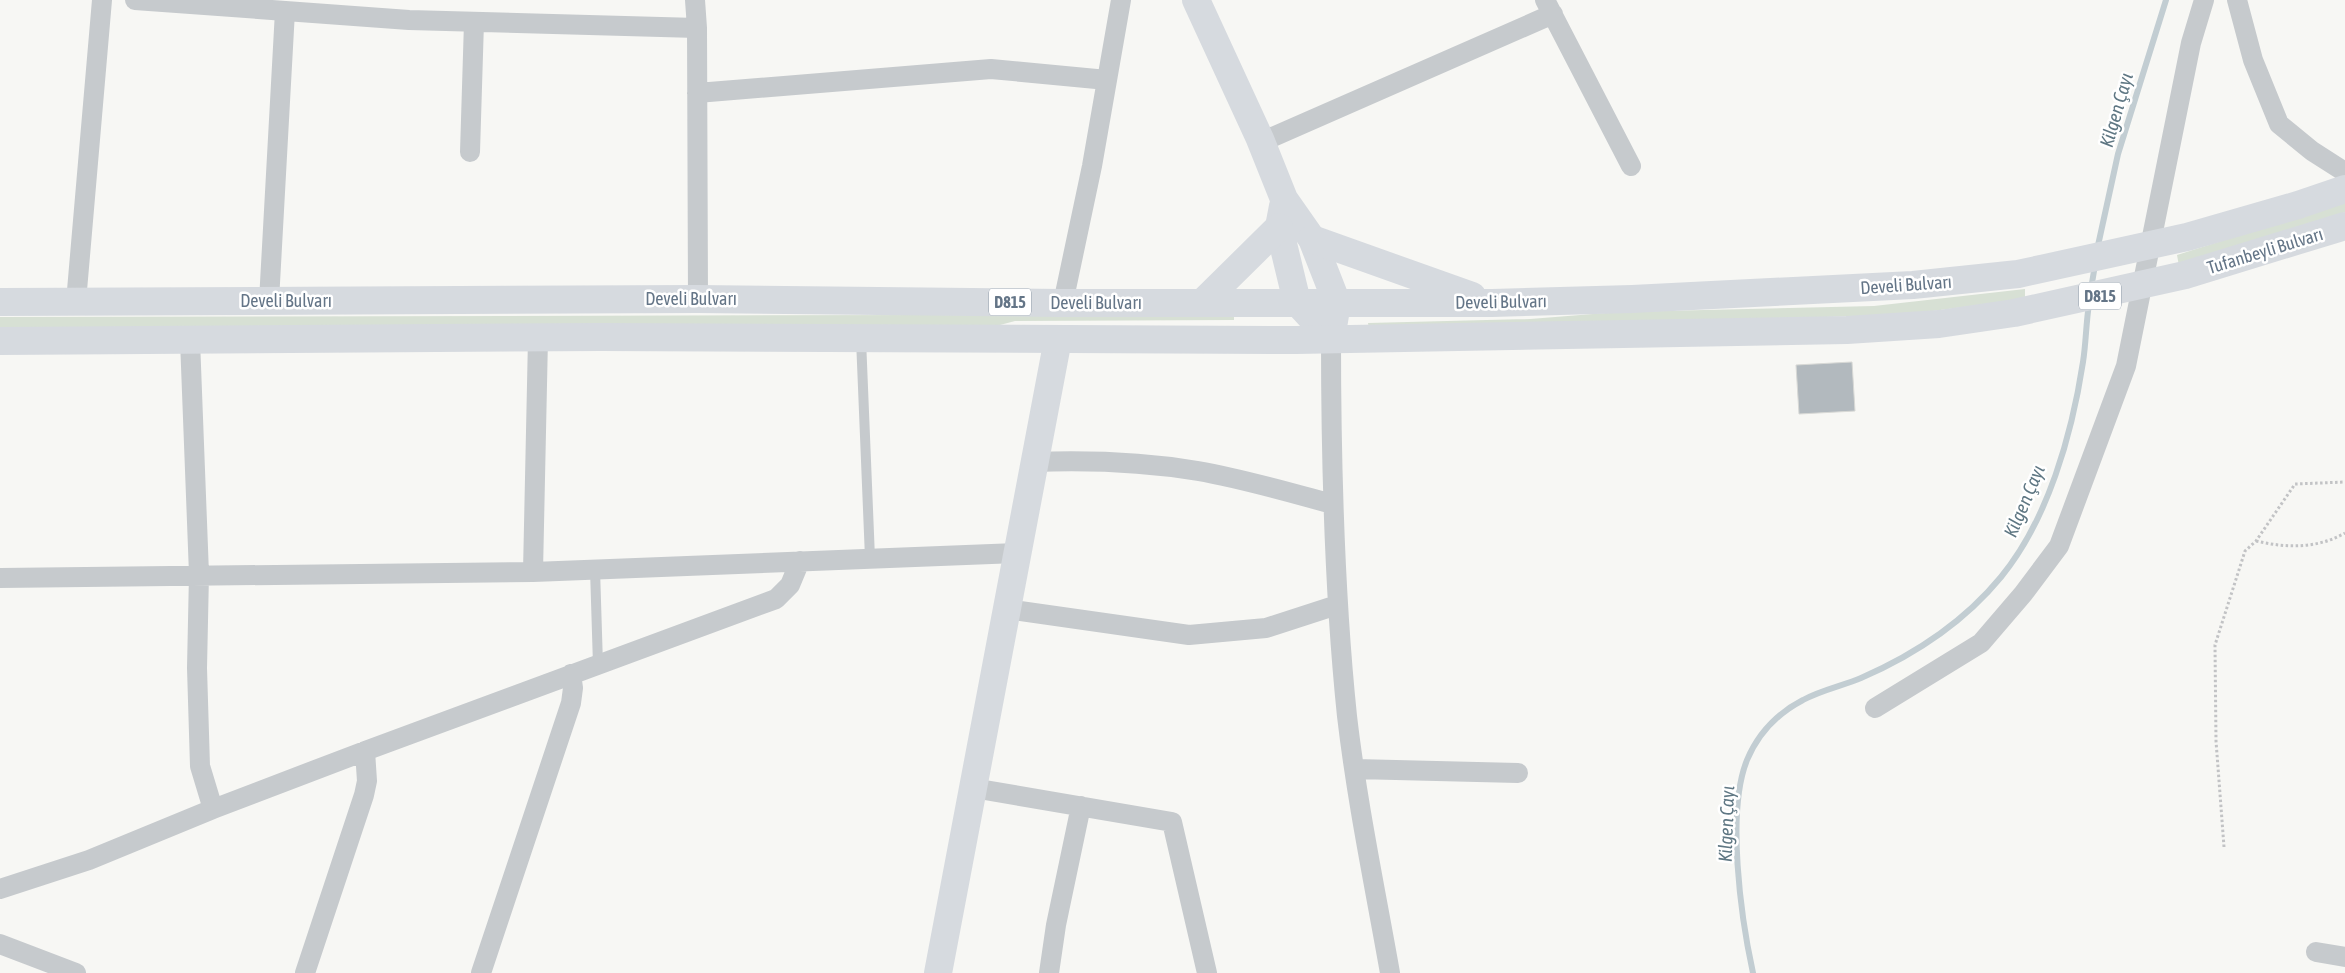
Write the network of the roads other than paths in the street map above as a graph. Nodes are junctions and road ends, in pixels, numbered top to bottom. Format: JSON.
{"nodes":[{"id":1,"x":102,"y":0,"type":"edge"},
{"id":2,"x":135,"y":0,"type":"edge"},
{"id":3,"x":695,"y":0,"type":"edge"},
{"id":4,"x":1121,"y":0,"type":"edge"},
{"id":5,"x":1196,"y":0,"type":"edge"},
{"id":6,"x":2204,"y":0,"type":"edge"},
{"id":7,"x":2237,"y":0,"type":"edge"},
{"id":8,"x":1549,"y":7,"type":"edge"},
{"id":9,"x":285,"y":11,"type":"junction"},
{"id":10,"x":474,"y":22,"type":"junction"},
{"id":11,"x":697,"y":28,"type":"junction"},
{"id":12,"x":1107,"y":80,"type":"junction"},
{"id":13,"x":697,"y":93,"type":"junction"},
{"id":14,"x":1260,"y":139,"type":"junction"},
{"id":15,"x":470,"y":152,"type":"dead end"},
{"id":16,"x":1631,"y":166,"type":"dead end"},
{"id":17,"x":2345,"y":172,"type":"edge"},
{"id":18,"x":2345,"y":189,"type":"edge"},
{"id":19,"x":1284,"y":200,"type":"junction"},
{"id":20,"x":2345,"y":226,"type":"edge"},
{"id":21,"x":1279,"y":227,"type":"junction"},
{"id":22,"x":2187,"y":237,"type":"joint"},
{"id":23,"x":1312,"y":239,"type":"junction"},
{"id":24,"x":2185,"y":275,"type":"joint"},
{"id":25,"x":698,"y":298,"type":"junction"},
{"id":26,"x":269,"y":301,"type":"junction"},
{"id":27,"x":0,"y":302,"type":"edge"},
{"id":28,"x":76,"y":302,"type":"junction"},
{"id":29,"x":1297,"y":302,"type":"junction"},
{"id":30,"x":1063,"y":303,"type":"junction"},
{"id":31,"x":1202,"y":303,"type":"junction"},
{"id":32,"x":1337,"y":303,"type":"junction"},
{"id":33,"x":1492,"y":303,"type":"junction"},
{"id":34,"x":538,"y":338,"type":"junction"},
{"id":35,"x":861,"y":338,"type":"junction"},
{"id":36,"x":1058,"y":339,"type":"junction"},
{"id":37,"x":190,"y":340,"type":"junction"},
{"id":38,"x":1331,"y":340,"type":"junction"},
{"id":39,"x":0,"y":341,"type":"edge"},
{"id":40,"x":1034,"y":462,"type":"junction"},
{"id":41,"x":1332,"y":504,"type":"junction"},
{"id":42,"x":1017,"y":553,"type":"junction"},
{"id":43,"x":870,"y":558,"type":"junction"},
{"id":44,"x":800,"y":561,"type":"junction"},
{"id":45,"x":595,"y":569,"type":"junction"},
{"id":46,"x":533,"y":572,"type":"junction"},
{"id":47,"x":199,"y":574,"type":"junction"},
{"id":48,"x":0,"y":578,"type":"edge"},
{"id":49,"x":1337,"y":605,"type":"junction"},
{"id":50,"x":1007,"y":608,"type":"junction"},
{"id":51,"x":598,"y":665,"type":"junction"},
{"id":52,"x":572,"y":674,"type":"junction"},
{"id":53,"x":1875,"y":708,"type":"dead end"},
{"id":54,"x":365,"y":751,"type":"junction"},
{"id":55,"x":1355,"y":769,"type":"junction"},
{"id":56,"x":1518,"y":773,"type":"dead end"},
{"id":57,"x":973,"y":788,"type":"junction"},
{"id":58,"x":1080,"y":806,"type":"junction"},
{"id":59,"x":214,"y":809,"type":"junction"},
{"id":60,"x":0,"y":889,"type":"edge"},
{"id":61,"x":0,"y":944,"type":"edge"},
{"id":62,"x":2316,"y":952,"type":"dead end"},
{"id":63,"x":2345,"y":957,"type":"edge"},
{"id":64,"x":483,"y":972,"type":"edge"},
{"id":65,"x":76,"y":973,"type":"edge"},
{"id":66,"x":305,"y":973,"type":"edge"},
{"id":67,"x":938,"y":973,"type":"edge"},
{"id":68,"x":1049,"y":973,"type":"edge"},
{"id":69,"x":1207,"y":973,"type":"edge"},
{"id":70,"x":1390,"y":973,"type":"edge"}],
"edges":[{"from":1,"to":28,"type":"street"},
{"from":2,"to":9,"type":"street"},
{"from":3,"to":11,"type":"street"},
{"from":4,"to":12,"type":"street"},
{"from":5,"to":14,"type":"main road"},
{"from":6,"to":53,"type":"street"},
{"from":7,"to":17,"type":"street"},
{"from":8,"to":14,"type":"street"},
{"from":8,"to":16,"type":"street"},
{"from":9,"to":10,"type":"street"},
{"from":9,"to":26,"type":"street"},
{"from":10,"to":11,"type":"street"},
{"from":10,"to":15,"type":"street"},
{"from":11,"to":13,"type":"street"},
{"from":12,"to":13,"type":"street"},
{"from":12,"to":30,"type":"street"},
{"from":13,"to":25,"type":"street"},
{"from":14,"to":19,"type":"main road"},
{"from":18,"to":22,"type":"main road","name":"Tufanbeyli Bulvarı","number":"D815"},
{"from":19,"to":21,"type":"main road"},
{"from":19,"to":23,"type":"main road"},
{"from":20,"to":24,"type":"main road","name":"Tufanbeyli Bulvarı","number":"D815"},
{"from":21,"to":29,"type":"main road"},
{"from":21,"to":31,"type":"main road"},
{"from":22,"to":33,"type":"main road","name":"Develi Bulvarı","number":"D815"},
{"from":23,"to":32,"type":"main road"},
{"from":23,"to":33,"type":"main road"},
{"from":24,"to":38,"type":"main road","name":"Develi Bulvarı","number":"D815"},
{"from":25,"to":26,"type":"main road","name":"Develi Bulvarı","number":"D815"},
{"from":25,"to":30,"type":"main road","name":"Develi Bulvarı","number":"D815"},
{"from":26,"to":28,"type":"main road","name":"Develi Bulvarı","number":"D815"},
{"from":27,"to":28,"type":"main road","name":"Develi Bulvarı","number":"D815"},
{"from":29,"to":31,"type":"main road","name":"Develi Bulvarı","number":"D815"},
{"from":29,"to":32,"type":"main road","name":"Develi Bulvarı","number":"D815"},
{"from":29,"to":38,"type":"main road"},
{"from":30,"to":31,"type":"main road","name":"Develi Bulvarı","number":"D815"},
{"from":32,"to":33,"type":"main road","name":"Develi Bulvarı","number":"D815"},
{"from":32,"to":38,"type":"main road"},
{"from":34,"to":35,"type":"main road","name":"Develi Bulvarı","number":"D815"},
{"from":34,"to":37,"type":"main road","name":"Develi Bulvarı","number":"D815"},
{"from":34,"to":46,"type":"street"},
{"from":35,"to":36,"type":"main road","name":"Develi Bulvarı","number":"D815"},
{"from":35,"to":43,"type":"lane"},
{"from":36,"to":38,"type":"main road","name":"Develi Bulvarı","number":"D815"},
{"from":36,"to":40,"type":"main road"},
{"from":37,"to":39,"type":"main road","name":"Develi Bulvarı","number":"D815"},
{"from":37,"to":47,"type":"street"},
{"from":38,"to":41,"type":"street"},
{"from":40,"to":41,"type":"street"},
{"from":40,"to":42,"type":"main road"},
{"from":41,"to":49,"type":"street"},
{"from":42,"to":43,"type":"street"},
{"from":42,"to":50,"type":"main road"},
{"from":43,"to":44,"type":"street"},
{"from":44,"to":45,"type":"street"},
{"from":44,"to":51,"type":"street"},
{"from":45,"to":46,"type":"street"},
{"from":45,"to":51,"type":"lane"},
{"from":46,"to":47,"type":"street"},
{"from":47,"to":48,"type":"street"},
{"from":47,"to":59,"type":"street"},
{"from":49,"to":50,"type":"street"},
{"from":49,"to":55,"type":"street"},
{"from":50,"to":57,"type":"main road"},
{"from":51,"to":52,"type":"street"},
{"from":52,"to":54,"type":"street"},
{"from":52,"to":64,"type":"street"},
{"from":54,"to":59,"type":"street"},
{"from":54,"to":66,"type":"street"},
{"from":55,"to":56,"type":"street"},
{"from":55,"to":70,"type":"street"},
{"from":57,"to":58,"type":"street"},
{"from":57,"to":67,"type":"main road"},
{"from":58,"to":68,"type":"street"},
{"from":58,"to":69,"type":"street"},
{"from":59,"to":60,"type":"street"},
{"from":61,"to":65,"type":"street"},
{"from":62,"to":63,"type":"street"}]}
